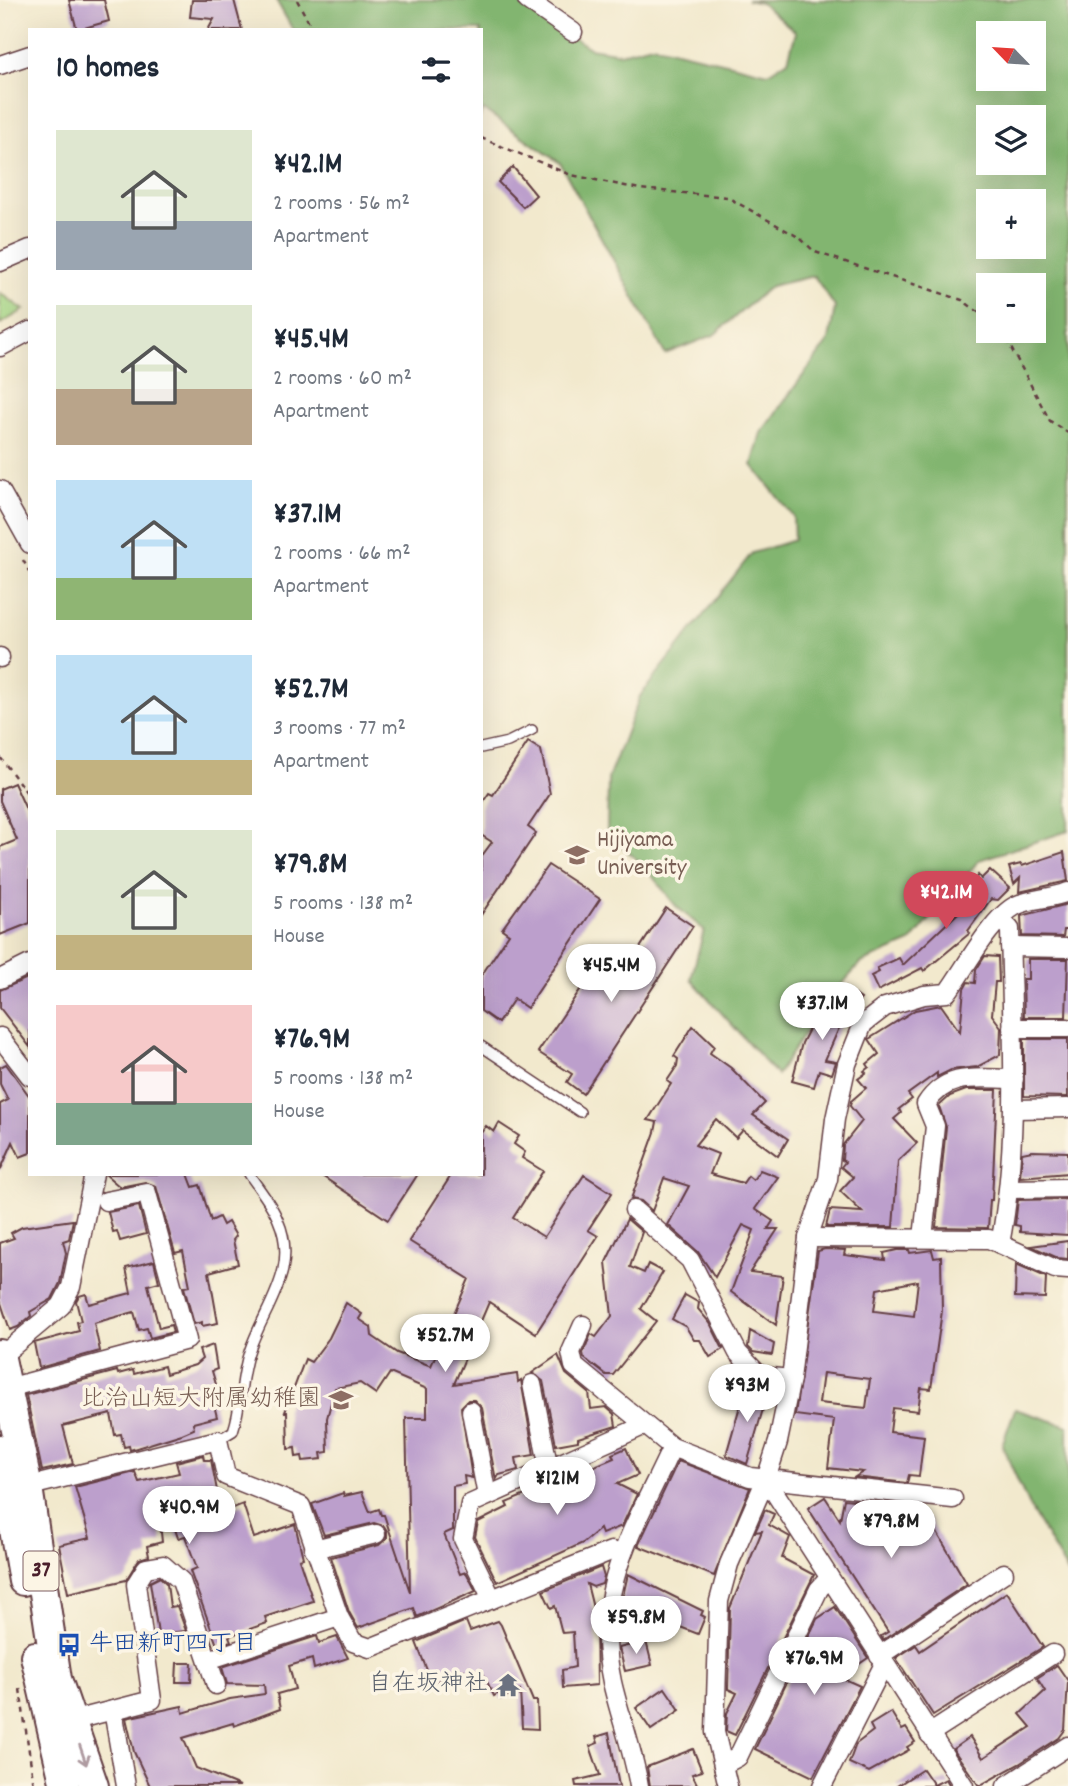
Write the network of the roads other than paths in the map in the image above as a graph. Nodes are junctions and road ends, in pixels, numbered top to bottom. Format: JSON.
{"nodes":[{"id":1,"x":527,"y":0,"type":"edge"},
{"id":2,"x":573,"y":32,"type":"dead end"},
{"id":3,"x":28,"y":56,"type":"edge"},
{"id":4,"x":0,"y":65,"type":"edge"},
{"id":5,"x":28,"y":250,"type":"edge"},
{"id":6,"x":0,"y":262,"type":"edge"},
{"id":7,"x":28,"y":332,"type":"edge"},
{"id":8,"x":0,"y":347,"type":"edge"},
{"id":9,"x":0,"y":490,"type":"edge"},
{"id":10,"x":28,"y":540,"type":"edge"},
{"id":11,"x":532,"y":730,"type":"dead end"},
{"id":12,"x":483,"y":748,"type":"edge"},
{"id":13,"x":1068,"y":892,"type":"edge"},
{"id":14,"x":1000,"y":919,"type":"junction"},
{"id":15,"x":1010,"y":947,"type":"junction"},
{"id":16,"x":1068,"y":948,"type":"edge"},
{"id":17,"x":28,"y":965,"type":"edge"},
{"id":18,"x":0,"y":979,"type":"edge"},
{"id":19,"x":1012,"y":1028,"type":"junction"},
{"id":20,"x":1068,"y":1028,"type":"edge"},
{"id":21,"x":0,"y":1037,"type":"edge"},
{"id":22,"x":483,"y":1047,"type":"edge"},
{"id":23,"x":28,"y":1073,"type":"edge"},
{"id":24,"x":1014,"y":1079,"type":"junction"},
{"id":25,"x":1068,"y":1108,"type":"edge"},
{"id":26,"x":1015,"y":1109,"type":"junction"},
{"id":27,"x":580,"y":1112,"type":"dead end"},
{"id":28,"x":94,"y":1176,"type":"edge"},
{"id":29,"x":250,"y":1176,"type":"edge"},
{"id":30,"x":1068,"y":1188,"type":"edge"},
{"id":31,"x":1010,"y":1189,"type":"junction"},
{"id":32,"x":106,"y":1201,"type":"dead end"},
{"id":33,"x":634,"y":1210,"type":"dead end"},
{"id":34,"x":808,"y":1238,"type":"junction"},
{"id":35,"x":923,"y":1238,"type":"junction"},
{"id":36,"x":1000,"y":1244,"type":"junction"},
{"id":37,"x":1068,"y":1270,"type":"edge"},
{"id":38,"x":583,"y":1325,"type":"dead end"},
{"id":39,"x":0,"y":1356,"type":"edge"},
{"id":40,"x":791,"y":1379,"type":"junction"},
{"id":41,"x":533,"y":1384,"type":"dead end"},
{"id":42,"x":8,"y":1388,"type":"junction"},
{"id":43,"x":471,"y":1412,"type":"dead end"},
{"id":44,"x":643,"y":1426,"type":"junction"},
{"id":45,"x":218,"y":1440,"type":"junction"},
{"id":46,"x":672,"y":1447,"type":"junction"},
{"id":47,"x":0,"y":1449,"type":"edge"},
{"id":48,"x":549,"y":1469,"type":"junction"},
{"id":49,"x":766,"y":1479,"type":"junction"},
{"id":50,"x":19,"y":1488,"type":"junction"},
{"id":51,"x":487,"y":1496,"type":"junction"},
{"id":52,"x":953,"y":1499,"type":"dead end"},
{"id":53,"x":376,"y":1534,"type":"dead end"},
{"id":54,"x":314,"y":1549,"type":"junction"},
{"id":55,"x":622,"y":1554,"type":"junction"},
{"id":56,"x":1004,"y":1573,"type":"dead end"},
{"id":57,"x":829,"y":1578,"type":"junction"},
{"id":58,"x":492,"y":1599,"type":"junction"},
{"id":59,"x":338,"y":1617,"type":"junction"},
{"id":60,"x":1053,"y":1654,"type":"dead end"},
{"id":61,"x":208,"y":1660,"type":"junction"},
{"id":62,"x":881,"y":1660,"type":"junction"},
{"id":63,"x":216,"y":1685,"type":"dead end"},
{"id":64,"x":113,"y":1710,"type":"junction"},
{"id":65,"x":61,"y":1724,"type":"junction"},
{"id":66,"x":929,"y":1734,"type":"junction"},
{"id":67,"x":1068,"y":1746,"type":"edge"},
{"id":68,"x":723,"y":1765,"type":"junction"},
{"id":69,"x":65,"y":1786,"type":"edge"},
{"id":70,"x":94,"y":1786,"type":"edge"},
{"id":71,"x":126,"y":1786,"type":"edge"},
{"id":72,"x":639,"y":1786,"type":"edge"},
{"id":73,"x":728,"y":1786,"type":"edge"},
{"id":74,"x":822,"y":1786,"type":"edge"},
{"id":75,"x":964,"y":1786,"type":"edge"},
{"id":76,"x":1006,"y":1786,"type":"edge"}],
"edges":[{"from":1,"to":2,"type":"street"},
{"from":3,"to":4,"type":"street"},
{"from":5,"to":6,"type":"street"},
{"from":7,"to":8,"type":"street"},
{"from":9,"to":10,"type":"street"},
{"from":11,"to":12,"type":"lane"},
{"from":13,"to":14,"type":"street"},
{"from":14,"to":15,"type":"street"},
{"from":14,"to":34,"type":"street"},
{"from":15,"to":16,"type":"street"},
{"from":15,"to":19,"type":"street"},
{"from":17,"to":18,"type":"street"},
{"from":19,"to":20,"type":"street"},
{"from":19,"to":24,"type":"street"},
{"from":21,"to":23,"type":"street"},
{"from":22,"to":27,"type":"lane"},
{"from":24,"to":26,"type":"street"},
{"from":24,"to":35,"type":"street"},
{"from":25,"to":26,"type":"street"},
{"from":26,"to":31,"type":"street"},
{"from":28,"to":39,"type":"street"},
{"from":29,"to":45,"type":"lane"},
{"from":30,"to":31,"type":"street"},
{"from":31,"to":36,"type":"street"},
{"from":32,"to":42,"type":"street"},
{"from":33,"to":40,"type":"street"},
{"from":34,"to":35,"type":"street"},
{"from":34,"to":40,"type":"street"},
{"from":35,"to":36,"type":"street"},
{"from":36,"to":37,"type":"street"},
{"from":38,"to":44,"type":"street"},
{"from":39,"to":42,"type":"main road","number":"37"},
{"from":40,"to":49,"type":"street"},
{"from":41,"to":48,"type":"street"},
{"from":42,"to":50,"type":"main road","number":"37"},
{"from":43,"to":51,"type":"street"},
{"from":44,"to":46,"type":"street"},
{"from":44,"to":48,"type":"street"},
{"from":45,"to":50,"type":"street"},
{"from":45,"to":54,"type":"street"},
{"from":46,"to":49,"type":"street"},
{"from":46,"to":55,"type":"street"},
{"from":47,"to":50,"type":"main road","number":"37"},
{"from":48,"to":51,"type":"street"},
{"from":49,"to":52,"type":"street"},
{"from":49,"to":57,"type":"street"},
{"from":49,"to":68,"type":"street"},
{"from":50,"to":65,"type":"main road","number":"37"},
{"from":51,"to":58,"type":"street"},
{"from":53,"to":54,"type":"street"},
{"from":54,"to":59,"type":"street"},
{"from":55,"to":58,"type":"street"},
{"from":55,"to":72,"type":"street"},
{"from":56,"to":62,"type":"street"},
{"from":57,"to":62,"type":"street"},
{"from":57,"to":68,"type":"street"},
{"from":58,"to":59,"type":"street"},
{"from":59,"to":61,"type":"street"},
{"from":60,"to":66,"type":"street"},
{"from":61,"to":63,"type":"street"},
{"from":61,"to":64,"type":"street"},
{"from":62,"to":66,"type":"street"},
{"from":62,"to":74,"type":"street"},
{"from":64,"to":65,"type":"street"},
{"from":64,"to":71,"type":"street"},
{"from":65,"to":69,"type":"main road","number":"37"},
{"from":65,"to":70,"type":"main road","number":"37","one_way":true},
{"from":66,"to":75,"type":"street"},
{"from":67,"to":76,"type":"street"},
{"from":68,"to":73,"type":"street"}]}
